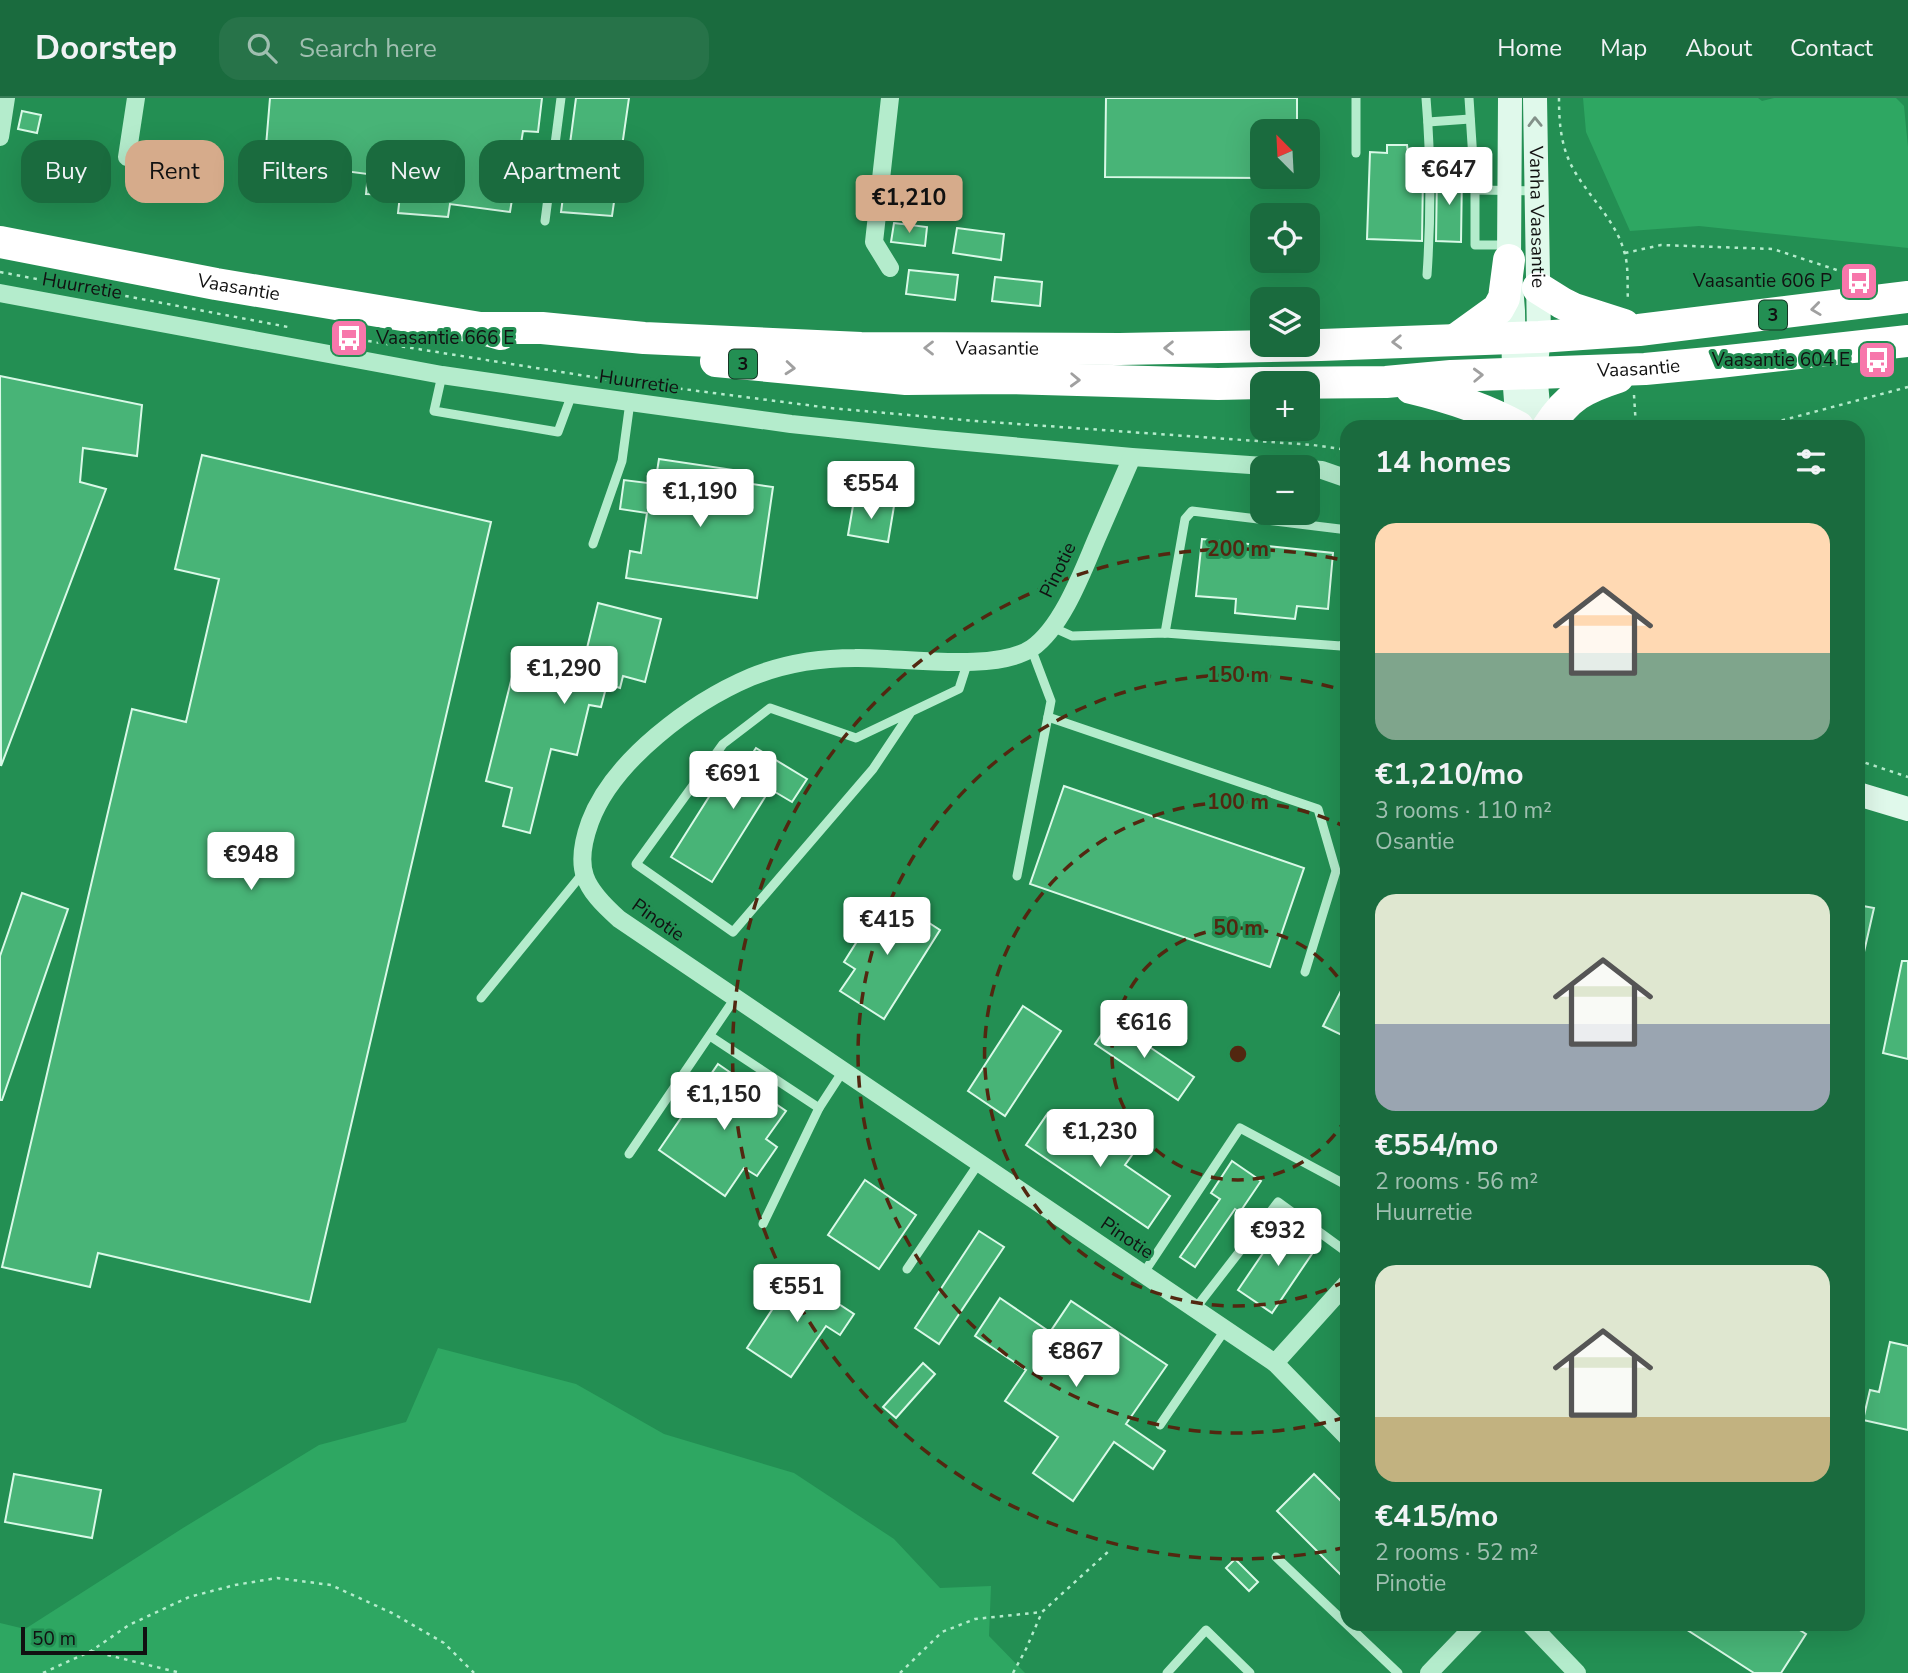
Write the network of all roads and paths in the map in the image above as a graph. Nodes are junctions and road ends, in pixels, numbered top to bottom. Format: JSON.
{"nodes":[{"id":1,"x":6,"y":98,"type":"edge"},
{"id":2,"x":136,"y":98,"type":"edge"},
{"id":3,"x":561,"y":98,"type":"edge"},
{"id":4,"x":890,"y":98,"type":"edge"},
{"id":5,"x":1356,"y":98,"type":"edge"},
{"id":6,"x":1426,"y":98,"type":"edge"},
{"id":7,"x":1469,"y":98,"type":"edge"},
{"id":8,"x":1510,"y":98,"type":"edge"},
{"id":9,"x":1535,"y":98,"type":"edge"},
{"id":10,"x":1559,"y":98,"type":"edge"},
{"id":11,"x":1470,"y":119,"type":"junction"},
{"id":12,"x":1428,"y":122,"type":"junction"},
{"id":13,"x":0,"y":137,"type":"edge"},
{"id":14,"x":129,"y":140,"type":"edge"},
{"id":15,"x":1356,"y":153,"type":"dead end"},
{"id":16,"x":1475,"y":190,"type":"junction"},
{"id":17,"x":1509,"y":190,"type":"junction"},
{"id":18,"x":1536,"y":191,"type":"junction"},
{"id":19,"x":545,"y":221,"type":"dead end"},
{"id":20,"x":0,"y":242,"type":"edge"},
{"id":21,"x":1509,"y":253,"type":"junction"},
{"id":22,"x":1625,"y":253,"type":"junction"},
{"id":23,"x":890,"y":268,"type":"dead end"},
{"id":24,"x":0,"y":272,"type":"edge"},
{"id":25,"x":1427,"y":275,"type":"dead end"},
{"id":26,"x":1859,"y":281,"type":"dead end"},
{"id":27,"x":1538,"y":288,"type":"junction"},
{"id":28,"x":0,"y":293,"type":"edge"},
{"id":29,"x":1908,"y":298,"type":"edge"},
{"id":30,"x":1633,"y":319,"type":"junction"},
{"id":31,"x":480,"y":328,"type":"junction"},
{"id":32,"x":297,"y":329,"type":"dead end"},
{"id":33,"x":340,"y":337,"type":"dead end"},
{"id":34,"x":1527,"y":337,"type":"junction"},
{"id":35,"x":1454,"y":341,"type":"junction"},
{"id":36,"x":1908,"y":341,"type":"edge"},
{"id":37,"x":1525,"y":373,"type":"junction"},
{"id":38,"x":442,"y":375,"type":"junction"},
{"id":39,"x":1639,"y":378,"type":"junction"},
{"id":40,"x":1386,"y":382,"type":"junction"},
{"id":41,"x":1250,"y":383,"type":"edge"},
{"id":42,"x":1320,"y":383,"type":"edge"},
{"id":43,"x":1908,"y":387,"type":"edge"},
{"id":44,"x":572,"y":394,"type":"junction"},
{"id":45,"x":630,"y":402,"type":"junction"},
{"id":46,"x":1506,"y":420,"type":"edge"},
{"id":47,"x":1519,"y":420,"type":"edge"},
{"id":48,"x":1538,"y":420,"type":"edge"},
{"id":49,"x":1552,"y":420,"type":"edge"},
{"id":50,"x":1636,"y":420,"type":"edge"},
{"id":51,"x":1783,"y":420,"type":"edge"},
{"id":52,"x":1340,"y":449,"type":"edge"},
{"id":53,"x":1132,"y":457,"type":"junction"},
{"id":54,"x":1250,"y":465,"type":"edge"},
{"id":55,"x":1320,"y":470,"type":"edge"},
{"id":56,"x":1340,"y":476,"type":"edge"},
{"id":57,"x":1340,"y":529,"type":"edge"},
{"id":58,"x":593,"y":544,"type":"dead end"},
{"id":59,"x":1052,"y":626,"type":"junction"},
{"id":60,"x":1165,"y":633,"type":"junction"},
{"id":61,"x":1340,"y":646,"type":"edge"},
{"id":62,"x":1031,"y":648,"type":"junction"},
{"id":63,"x":968,"y":662,"type":"junction"},
{"id":64,"x":911,"y":712,"type":"junction"},
{"id":65,"x":1048,"y":717,"type":"junction"},
{"id":66,"x":1865,"y":763,"type":"edge"},
{"id":67,"x":1908,"y":776,"type":"edge"},
{"id":68,"x":1865,"y":796,"type":"edge"},
{"id":69,"x":1908,"y":809,"type":"edge"},
{"id":70,"x":583,"y":873,"type":"junction"},
{"id":71,"x":1017,"y":876,"type":"dead end"},
{"id":72,"x":1305,"y":972,"type":"dead end"},
{"id":73,"x":481,"y":998,"type":"dead end"},
{"id":74,"x":736,"y":998,"type":"junction"},
{"id":75,"x":710,"y":1036,"type":"junction"},
{"id":76,"x":843,"y":1071,"type":"junction"},
{"id":77,"x":819,"y":1108,"type":"junction"},
{"id":78,"x":629,"y":1154,"type":"dead end"},
{"id":79,"x":979,"y":1163,"type":"junction"},
{"id":80,"x":1340,"y":1182,"type":"edge"},
{"id":81,"x":763,"y":1224,"type":"dead end"},
{"id":82,"x":1340,"y":1247,"type":"edge"},
{"id":83,"x":907,"y":1269,"type":"dead end"},
{"id":84,"x":1143,"y":1274,"type":"junction"},
{"id":85,"x":1340,"y":1291,"type":"edge"},
{"id":86,"x":1195,"y":1309,"type":"junction"},
{"id":87,"x":1225,"y":1329,"type":"junction"},
{"id":88,"x":1275,"y":1363,"type":"junction"},
{"id":89,"x":1160,"y":1425,"type":"dead end"},
{"id":90,"x":1340,"y":1430,"type":"edge"},
{"id":91,"x":1110,"y":1550,"type":"dead end"},
{"id":92,"x":1276,"y":1557,"type":"dead end"},
{"id":93,"x":1042,"y":1612,"type":"junction"},
{"id":94,"x":1340,"y":1618,"type":"edge"},
{"id":95,"x":1354,"y":1631,"type":"edge"},
{"id":96,"x":1469,"y":1631,"type":"edge"},
{"id":97,"x":1537,"y":1631,"type":"edge"},
{"id":98,"x":91,"y":1651,"type":"junction"},
{"id":99,"x":43,"y":1673,"type":"edge"},
{"id":100,"x":181,"y":1673,"type":"edge"},
{"id":101,"x":474,"y":1673,"type":"edge"},
{"id":102,"x":900,"y":1673,"type":"edge"},
{"id":103,"x":1013,"y":1673,"type":"edge"},
{"id":104,"x":1167,"y":1673,"type":"edge"},
{"id":105,"x":1250,"y":1673,"type":"edge"},
{"id":106,"x":1398,"y":1673,"type":"edge"},
{"id":107,"x":1429,"y":1673,"type":"edge"},
{"id":108,"x":1577,"y":1673,"type":"edge"}],
"edges":[{"from":1,"to":13,"type":"street"},
{"from":2,"to":14,"type":"street"},
{"from":3,"to":19,"type":"lane"},
{"from":4,"to":23,"type":"street"},
{"from":5,"to":15,"type":"lane"},
{"from":6,"to":12,"type":"lane"},
{"from":7,"to":11,"type":"lane"},
{"from":8,"to":17,"type":"main road","name":"Vanha Vaasantie"},
{"from":18,"to":9,"type":"main road","name":"Vanha Vaasantie","one_way":true},
{"from":10,"to":22,"type":"path"},
{"from":11,"to":12,"type":"lane"},
{"from":11,"to":16,"type":"lane"},
{"from":12,"to":25,"type":"lane"},
{"from":16,"to":17,"type":"lane"},
{"from":16,"to":21,"type":"lane"},
{"from":17,"to":18,"type":"lane"},
{"from":17,"to":21,"type":"main road","name":"Vanha Vaasantie"},
{"from":18,"to":27,"type":"main road","name":"Vanha Vaasantie"},
{"from":20,"to":31,"type":"highway","name":"Vaasantie","number":"3"},
{"from":21,"to":34,"type":"main road","name":"Vanha Vaasantie"},
{"from":21,"to":35,"type":"highway"},
{"from":22,"to":26,"type":"path"},
{"from":22,"to":30,"type":"path"},
{"from":24,"to":32,"type":"path"},
{"from":27,"to":30,"type":"highway"},
{"from":27,"to":34,"type":"main road","name":"Vanha Vaasantie"},
{"from":28,"to":38,"type":"street","name":"Huurretie"},
{"from":29,"to":30,"type":"highway","name":"Vaasantie","number":"3","one_way":true},
{"from":30,"to":34,"type":"highway","name":"Vaasantie","number":"3"},
{"from":35,"to":31,"type":"highway","name":"Vaasantie","number":"3","one_way":true},
{"from":31,"to":41,"type":"highway","name":"Vaasantie","number":"3","one_way":true},
{"from":33,"to":52,"type":"path"},
{"from":34,"to":35,"type":"highway","name":"Vaasantie","number":"3"},
{"from":34,"to":37,"type":"main road"},
{"from":36,"to":39,"type":"highway","name":"Vaasantie","number":"3"},
{"from":37,"to":39,"type":"highway","name":"Vaasantie","number":"3"},
{"from":40,"to":37,"type":"highway","name":"Vaasantie","number":"3","one_way":true},
{"from":37,"to":47,"type":"main road"},
{"from":37,"to":48,"type":"main road"},
{"from":38,"to":44,"type":"street","name":"Huurretie"},
{"from":38,"to":44,"type":"lane"},
{"from":39,"to":49,"type":"highway"},
{"from":39,"to":50,"type":"path"},
{"from":40,"to":42,"type":"highway","name":"Vaasantie","number":"3"},
{"from":40,"to":46,"type":"highway"},
{"from":43,"to":51,"type":"path"},
{"from":44,"to":45,"type":"street","name":"Huurretie"},
{"from":45,"to":53,"type":"street","name":"Huurretie"},
{"from":45,"to":58,"type":"lane"},
{"from":53,"to":54,"type":"street","name":"Huurretie"},
{"from":53,"to":59,"type":"street","name":"Pinotie"},
{"from":55,"to":56,"type":"street"},
{"from":57,"to":60,"type":"lane"},
{"from":59,"to":60,"type":"lane"},
{"from":59,"to":62,"type":"street","name":"Pinotie"},
{"from":60,"to":61,"type":"lane"},
{"from":62,"to":63,"type":"street","name":"Pinotie"},
{"from":62,"to":65,"type":"lane"},
{"from":63,"to":64,"type":"lane"},
{"from":63,"to":70,"type":"street","name":"Pinotie"},
{"from":64,"to":64,"type":"lane"},
{"from":65,"to":71,"type":"lane"},
{"from":65,"to":72,"type":"lane"},
{"from":66,"to":67,"type":"path"},
{"from":68,"to":69,"type":"main road"},
{"from":70,"to":73,"type":"lane"},
{"from":70,"to":74,"type":"street","name":"Pinotie"},
{"from":74,"to":75,"type":"lane"},
{"from":74,"to":76,"type":"street","name":"Pinotie"},
{"from":75,"to":77,"type":"lane"},
{"from":75,"to":78,"type":"lane"},
{"from":76,"to":77,"type":"lane"},
{"from":76,"to":79,"type":"street","name":"Pinotie"},
{"from":77,"to":81,"type":"lane"},
{"from":79,"to":83,"type":"lane"},
{"from":79,"to":84,"type":"street","name":"Pinotie"},
{"from":80,"to":84,"type":"lane"},
{"from":82,"to":86,"type":"lane"},
{"from":84,"to":86,"type":"street","name":"Pinotie"},
{"from":85,"to":88,"type":"street"},
{"from":86,"to":87,"type":"street","name":"Pinotie"},
{"from":87,"to":88,"type":"street","name":"Pinotie"},
{"from":87,"to":89,"type":"lane"},
{"from":88,"to":90,"type":"street","name":"Pinotie"},
{"from":91,"to":93,"type":"path"},
{"from":92,"to":94,"type":"lane"},
{"from":93,"to":102,"type":"path"},
{"from":93,"to":103,"type":"path"},
{"from":95,"to":106,"type":"lane"},
{"from":96,"to":107,"type":"street"},
{"from":97,"to":108,"type":"street"},
{"from":98,"to":99,"type":"path"},
{"from":98,"to":100,"type":"path"},
{"from":98,"to":101,"type":"path"},
{"from":104,"to":105,"type":"lane"}]}
